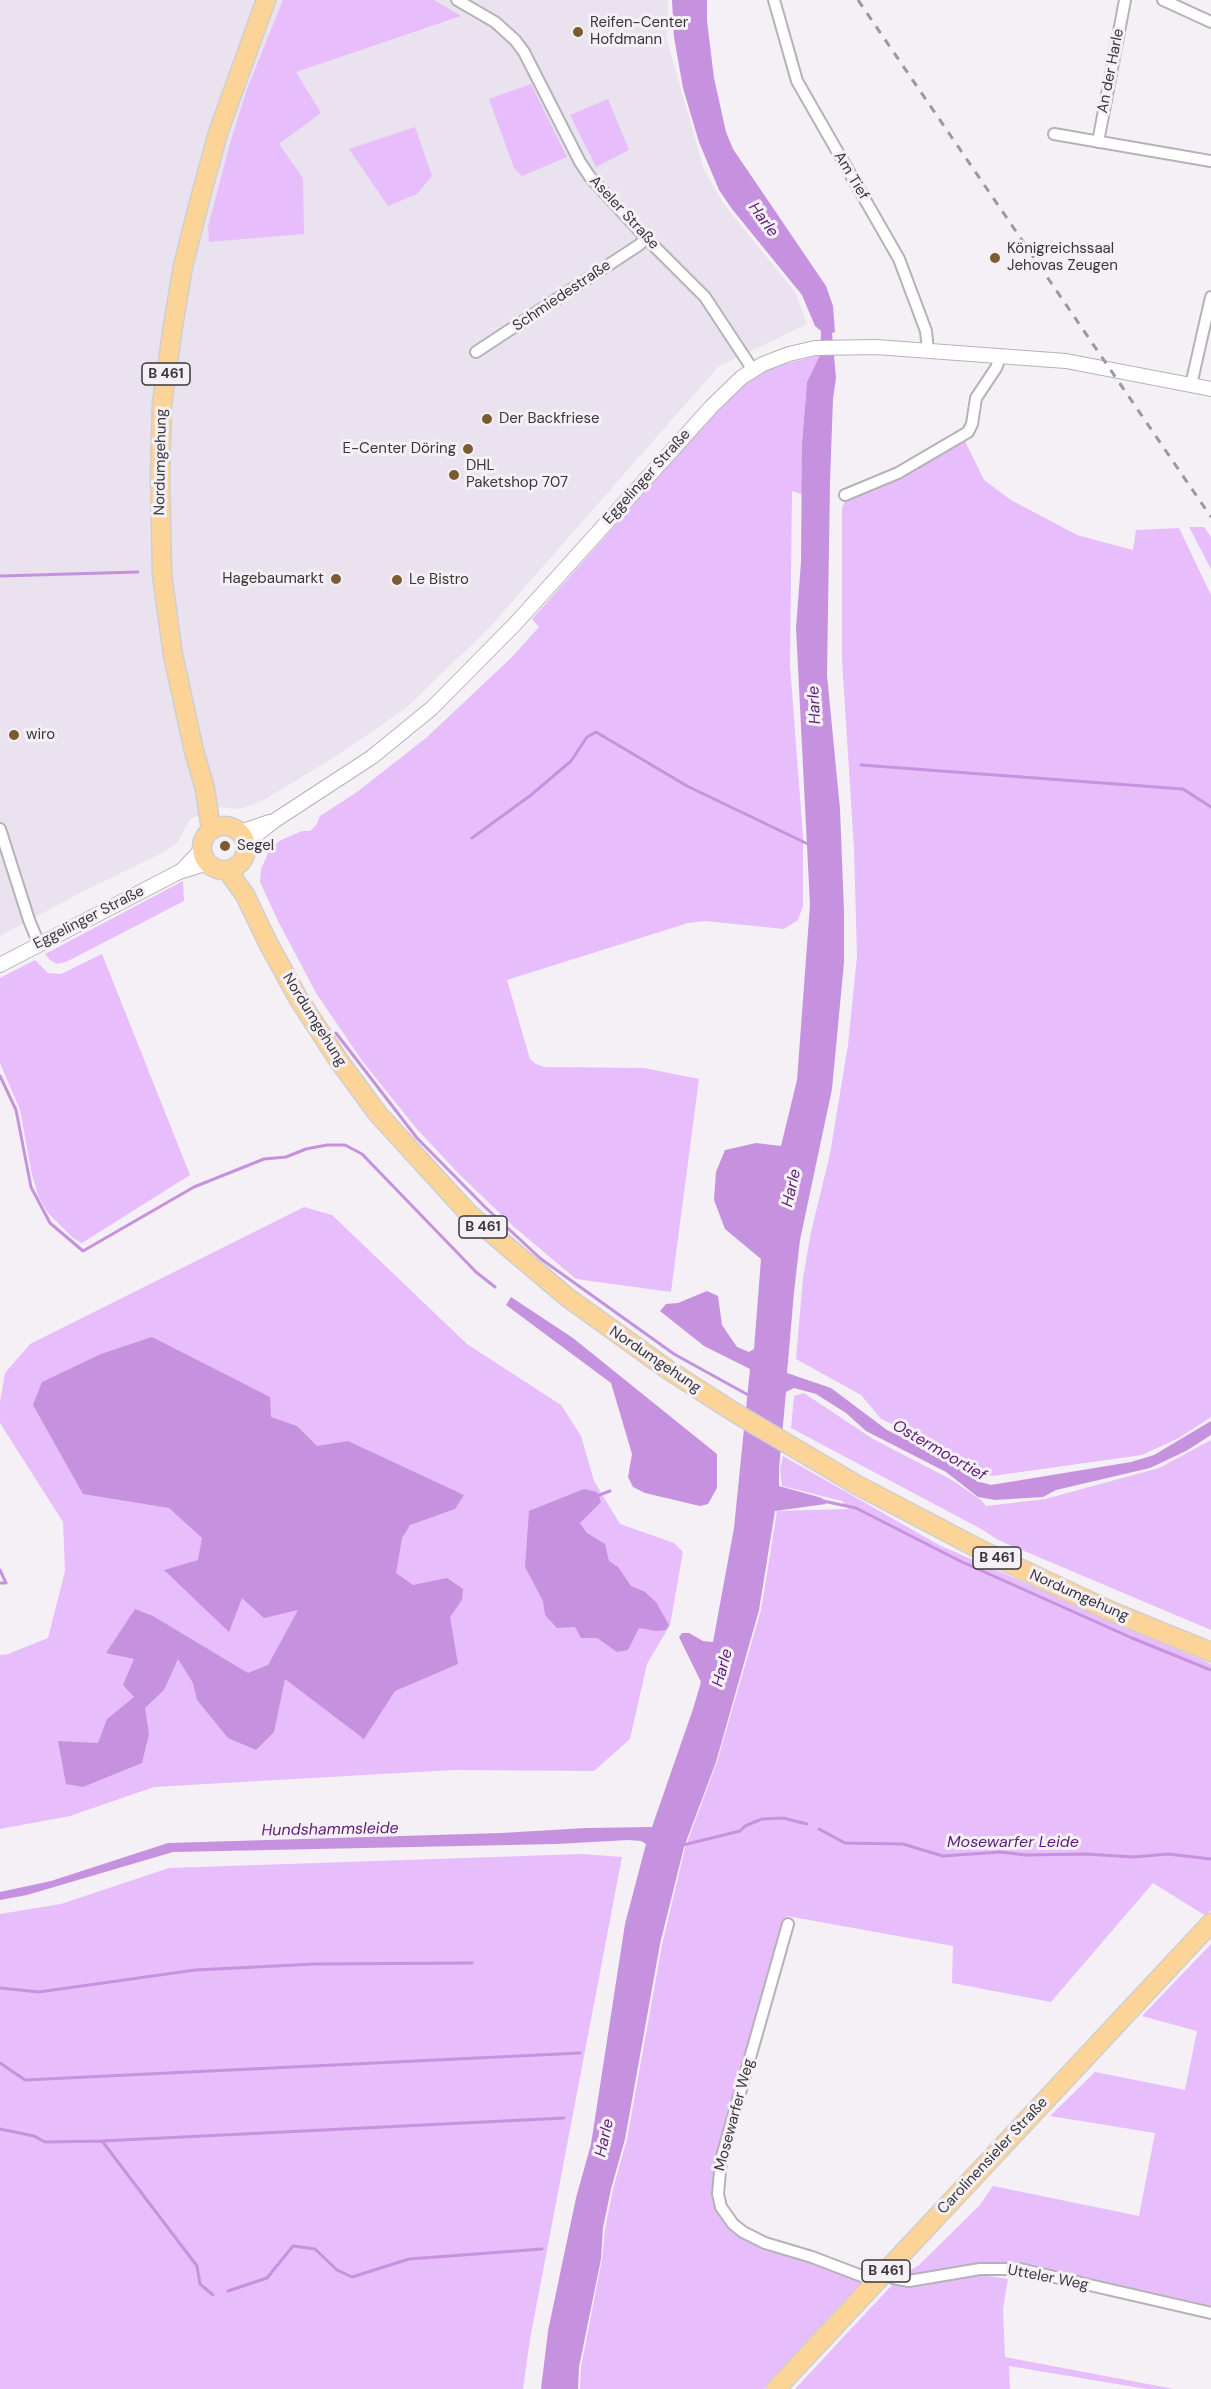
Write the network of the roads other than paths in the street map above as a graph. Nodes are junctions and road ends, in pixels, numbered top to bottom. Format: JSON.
{"nodes":[{"id":1,"x":266,"y":0,"type":"edge"},
{"id":2,"x":457,"y":0,"type":"edge"},
{"id":3,"x":774,"y":0,"type":"edge"},
{"id":4,"x":1125,"y":0,"type":"edge"},
{"id":5,"x":1163,"y":0,"type":"edge"},
{"id":6,"x":1211,"y":22,"type":"edge"},
{"id":7,"x":1053,"y":134,"type":"dead end"},
{"id":8,"x":1098,"y":142,"type":"junction"},
{"id":9,"x":1211,"y":161,"type":"edge"},
{"id":10,"x":646,"y":238,"type":"junction"},
{"id":11,"x":1211,"y":297,"type":"edge"},
{"id":12,"x":928,"y":351,"type":"junction"},
{"id":13,"x":476,"y":352,"type":"dead end"},
{"id":14,"x":1001,"y":355,"type":"junction"},
{"id":15,"x":753,"y":370,"type":"junction"},
{"id":16,"x":1191,"y":385,"type":"junction"},
{"id":17,"x":1211,"y":389,"type":"edge"},
{"id":18,"x":845,"y":495,"type":"dead end"},
{"id":19,"x":0,"y":829,"type":"edge"},
{"id":20,"x":230,"y":833,"type":"junction"},
{"id":21,"x":205,"y":856,"type":"junction"},
{"id":22,"x":234,"y":867,"type":"junction"},
{"id":23,"x":39,"y":944,"type":"junction"},
{"id":24,"x":0,"y":965,"type":"edge"},
{"id":25,"x":1211,"y":1652,"type":"edge"},
{"id":26,"x":1211,"y":1923,"type":"edge"},
{"id":27,"x":788,"y":1924,"type":"dead end"},
{"id":28,"x":879,"y":2278,"type":"junction"},
{"id":29,"x":1211,"y":2313,"type":"edge"},
{"id":30,"x":776,"y":2389,"type":"edge"}],
"edges":[{"from":1,"to":20,"type":"main road","name":"Nordumgehung","number":"B 461"},
{"from":2,"to":10,"type":"street","name":"Aseler Straße"},
{"from":3,"to":12,"type":"street","name":"Am Tief"},
{"from":4,"to":8,"type":"street","name":"An der Harle"},
{"from":5,"to":6,"type":"street"},
{"from":7,"to":8,"type":"street"},
{"from":8,"to":9,"type":"street"},
{"from":10,"to":13,"type":"street","name":"Schmiedestraße"},
{"from":10,"to":15,"type":"street","name":"Aseler Straße"},
{"from":11,"to":16,"type":"street"},
{"from":12,"to":14,"type":"street","name":"Eggelinger Straße"},
{"from":12,"to":15,"type":"street","name":"Eggelinger Straße"},
{"from":14,"to":16,"type":"street","name":"Eggelinger Straße"},
{"from":14,"to":18,"type":"street"},
{"from":15,"to":20,"type":"street","name":"Eggelinger Straße"},
{"from":16,"to":17,"type":"street","name":"Eggelinger Straße"},
{"from":19,"to":23,"type":"street"},
{"from":20,"to":21,"type":"main road"},
{"from":20,"to":22,"type":"main road","name":"Nordumgehung","number":"B 461"},
{"from":21,"to":22,"type":"main road"},
{"from":21,"to":23,"type":"street","name":"Eggelinger Straße"},
{"from":22,"to":25,"type":"main road","name":"Nordumgehung","number":"B 461"},
{"from":23,"to":24,"type":"street","name":"Eggelinger Straße"},
{"from":26,"to":28,"type":"main road","name":"Carolinensieler Straße","number":"B 461"},
{"from":27,"to":28,"type":"street","name":"Mosewarfer Weg"},
{"from":28,"to":29,"type":"street","name":"Utteler Weg"},
{"from":28,"to":30,"type":"main road","name":"Carolinensieler Straße","number":"B 461"}]}
